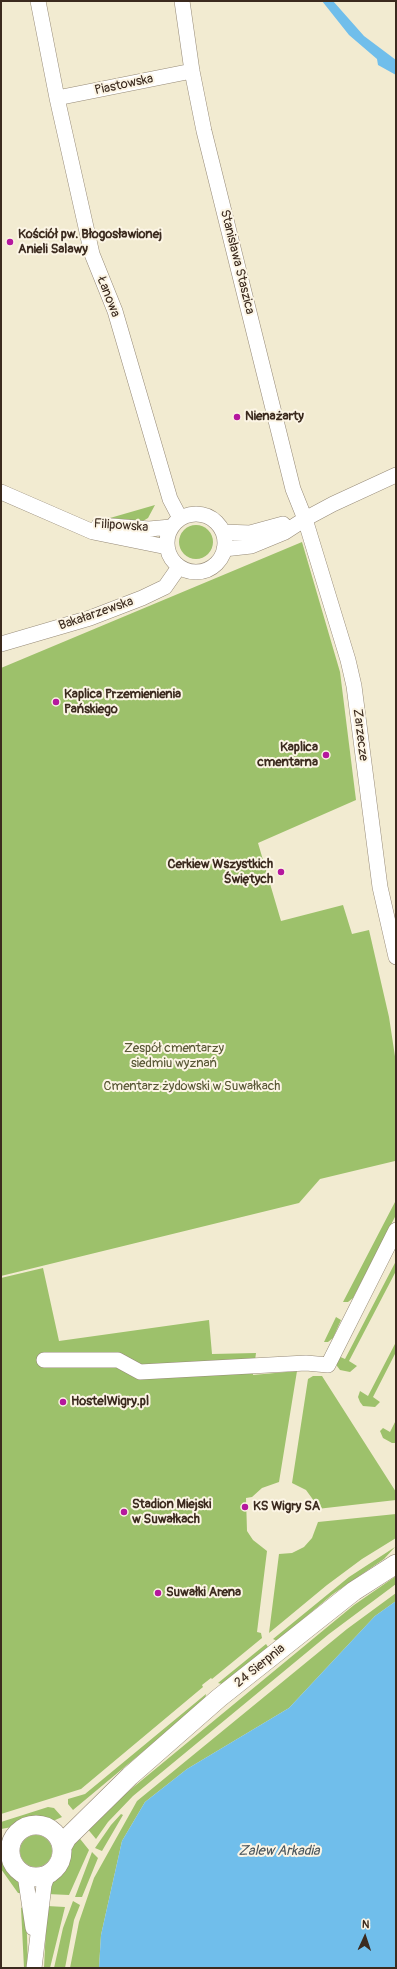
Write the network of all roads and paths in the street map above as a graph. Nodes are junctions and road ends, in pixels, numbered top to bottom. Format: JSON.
{"nodes":[{"id":1,"x":38,"y":1,"type":"edge"},
{"id":2,"x":182,"y":1,"type":"edge"},
{"id":3,"x":192,"y":71,"type":"junction"},
{"id":4,"x":57,"y":98,"type":"junction"},
{"id":5,"x":396,"y":475,"type":"edge"},
{"id":6,"x":1,"y":492,"type":"edge"},
{"id":7,"x":305,"y":519,"type":"junction"},
{"id":8,"x":72,"y":523,"type":"junction"},
{"id":9,"x":175,"y":523,"type":"junction"},
{"id":10,"x":223,"y":532,"type":"junction"},
{"id":11,"x":167,"y":547,"type":"junction"},
{"id":12,"x":224,"y":549,"type":"junction"},
{"id":13,"x":179,"y":567,"type":"junction"},
{"id":14,"x":1,"y":644,"type":"edge"},
{"id":15,"x":396,"y":957,"type":"edge"},
{"id":16,"x":396,"y":1230,"type":"edge"},
{"id":17,"x":44,"y":1360,"type":"dead end"},
{"id":18,"x":396,"y":1564,"type":"edge"},
{"id":19,"x":130,"y":1776,"type":"junction"},
{"id":20,"x":44,"y":1826,"type":"junction"},
{"id":21,"x":20,"y":1830,"type":"junction"},
{"id":22,"x":1,"y":1833,"type":"edge"},
{"id":23,"x":62,"y":1847,"type":"junction"},
{"id":24,"x":6,"y":1854,"type":"edge"},
{"id":25,"x":48,"y":1874,"type":"junction"},
{"id":26,"x":25,"y":1875,"type":"junction"},
{"id":27,"x":35,"y":1946,"type":"junction"},
{"id":28,"x":34,"y":1968,"type":"edge"}],
"edges":[{"from":1,"to":4,"type":"street","name":"Łanowa"},
{"from":2,"to":3,"type":"street","name":"Stanisława Staszica"},
{"from":3,"to":4,"type":"street","name":"Piastowska"},
{"from":3,"to":7,"type":"street","name":"Stanisława Staszica"},
{"from":4,"to":9,"type":"street","name":"Łanowa"},
{"from":5,"to":7,"type":"street"},
{"from":6,"to":8,"type":"street","name":"Filipowska"},
{"from":7,"to":10,"type":"street"},
{"from":7,"to":12,"type":"street"},
{"from":7,"to":15,"type":"street","name":"Zarzecze"},
{"from":8,"to":9,"type":"street","name":"Filipowska"},
{"from":8,"to":11,"type":"street","name":"Filipowska"},
{"from":9,"to":10,"type":"street"},
{"from":9,"to":11,"type":"street"},
{"from":10,"to":12,"type":"street"},
{"from":11,"to":13,"type":"street"},
{"from":12,"to":13,"type":"street"},
{"from":13,"to":14,"type":"street","name":"Bakałarzewska"},
{"from":16,"to":17,"type":"street"},
{"from":18,"to":19,"type":"main road","name":"24 Sierpnia"},
{"from":19,"to":20,"type":"main road","name":"24 Sierpnia"},
{"from":19,"to":23,"type":"main road","name":"24 Sierpnia"},
{"from":20,"to":21,"type":"main road"},
{"from":20,"to":23,"type":"main road"},
{"from":21,"to":22,"type":"main road"},
{"from":21,"to":24,"type":"main road"},
{"from":23,"to":25,"type":"main road"},
{"from":24,"to":26,"type":"main road"},
{"from":25,"to":26,"type":"main road"},
{"from":25,"to":27,"type":"street"},
{"from":26,"to":27,"type":"street"},
{"from":27,"to":28,"type":"street"}]}
